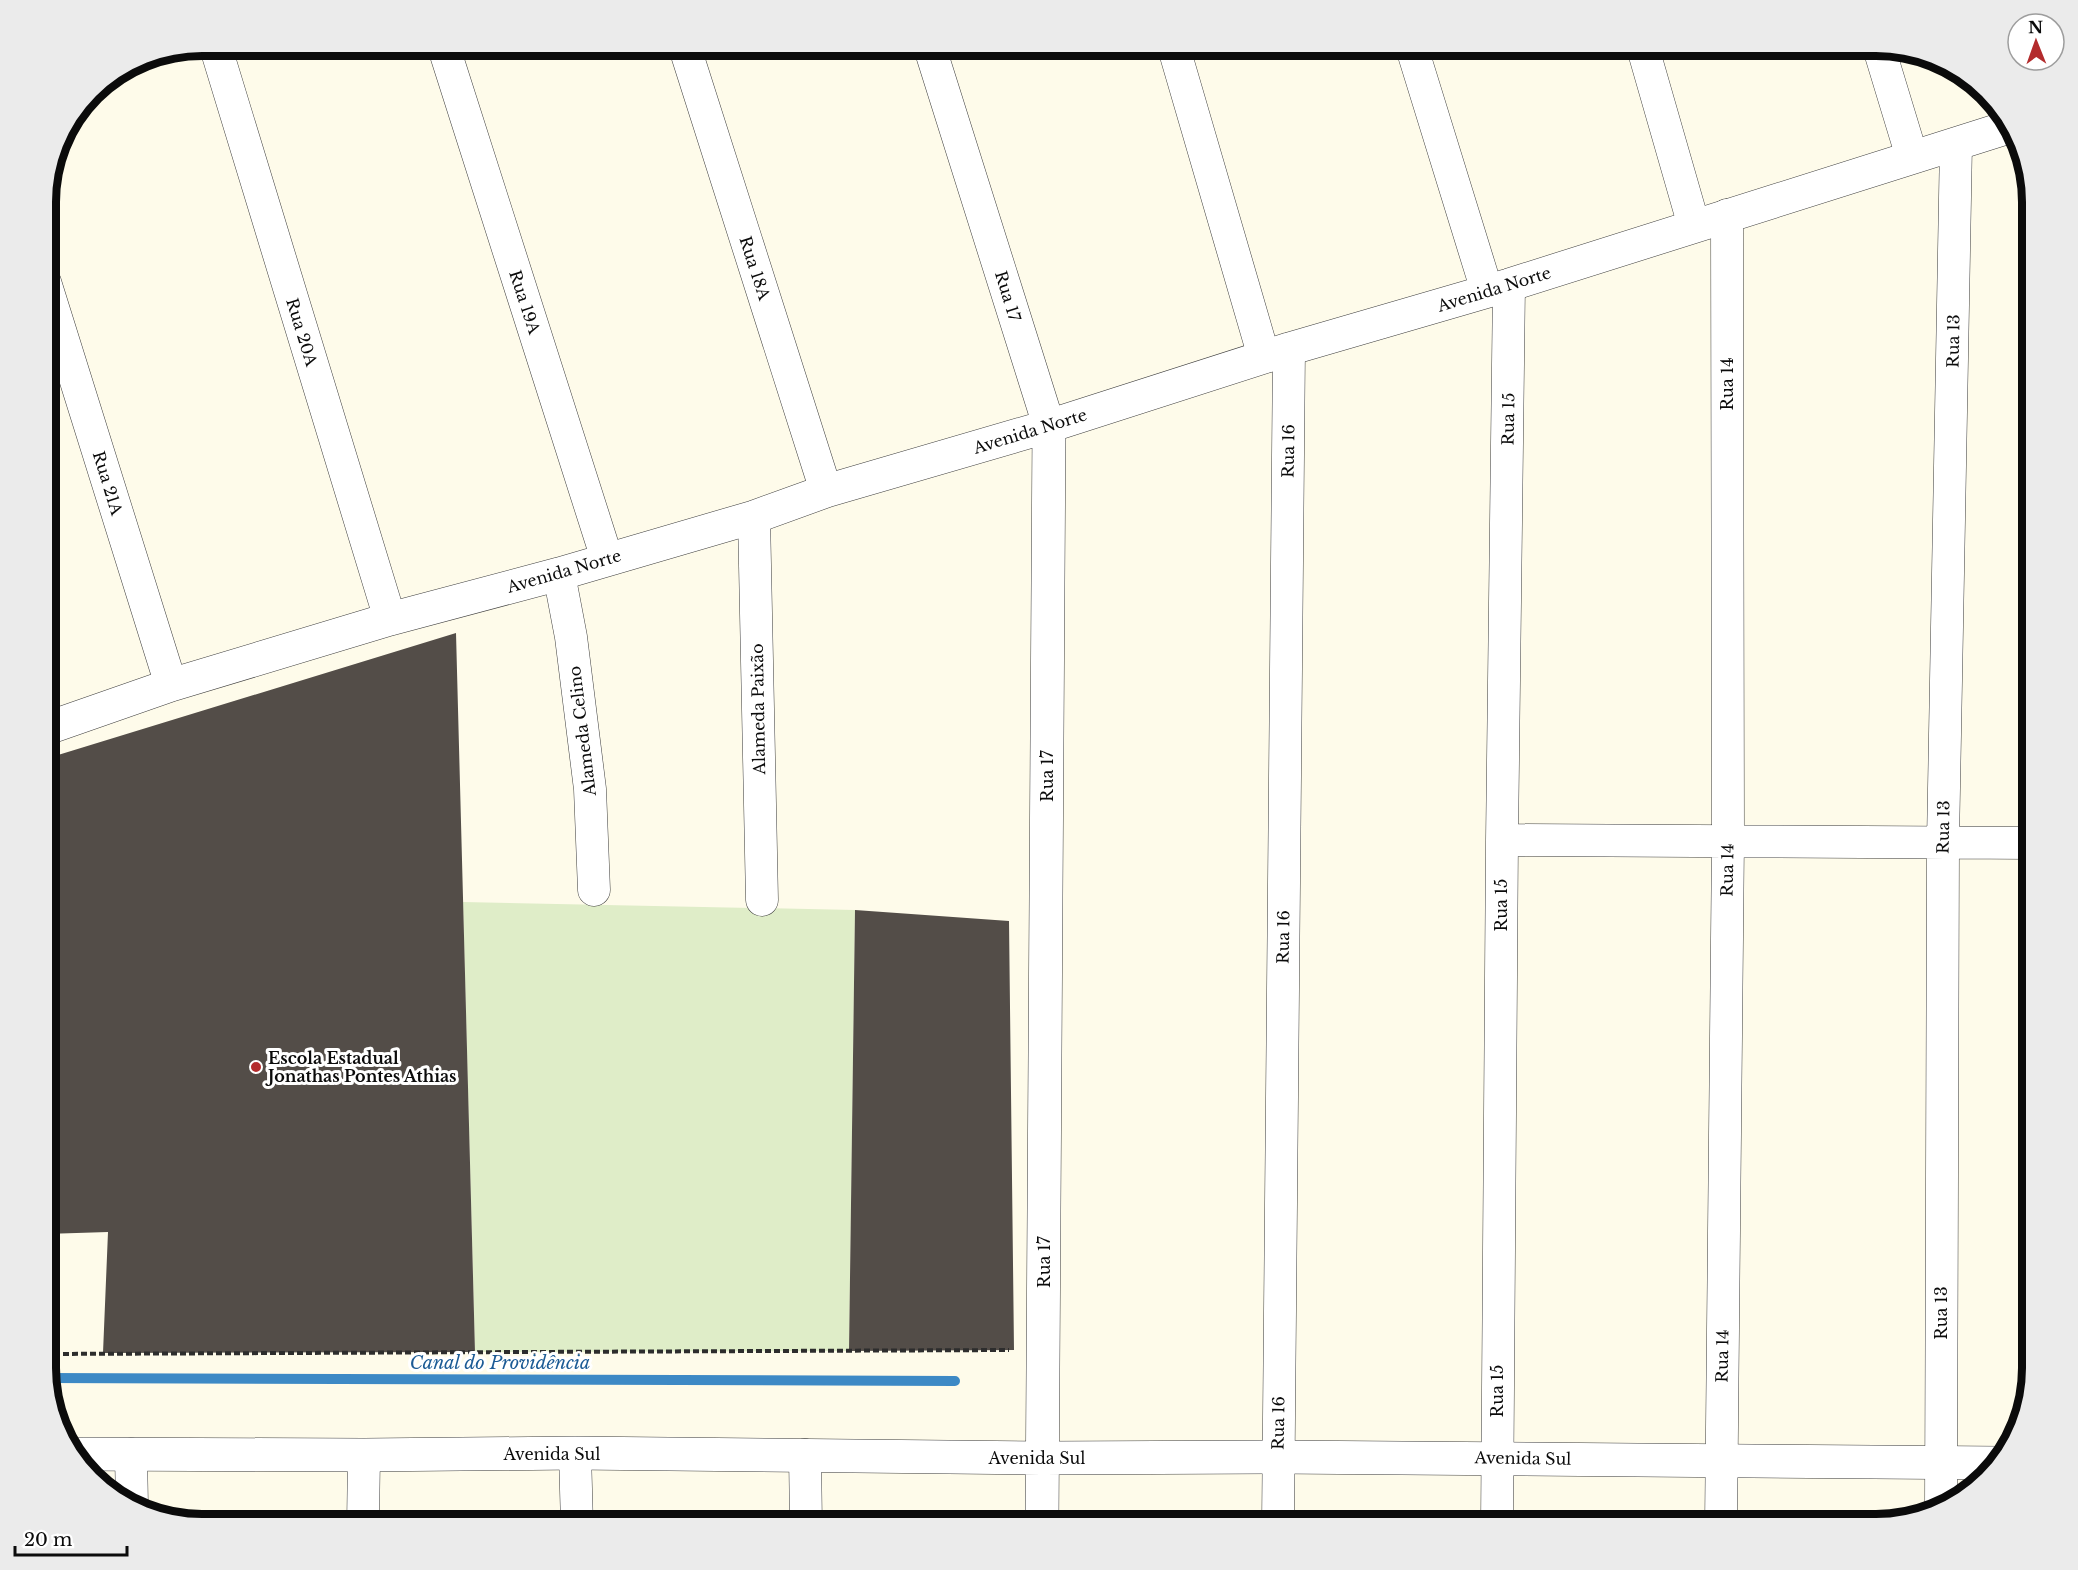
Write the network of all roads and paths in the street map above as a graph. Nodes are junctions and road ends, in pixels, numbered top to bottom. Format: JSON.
{"nodes":[{"id":1,"x":218,"y":56,"type":"edge"},
{"id":2,"x":447,"y":56,"type":"edge"},
{"id":3,"x":688,"y":56,"type":"edge"},
{"id":4,"x":933,"y":56,"type":"edge"},
{"id":5,"x":1177,"y":56,"type":"edge"},
{"id":6,"x":1415,"y":56,"type":"edge"},
{"id":7,"x":1645,"y":56,"type":"edge"},
{"id":8,"x":1881,"y":56,"type":"edge"},
{"id":9,"x":2003,"y":129,"type":"edge"},
{"id":10,"x":1956,"y":144,"type":"junction"},
{"id":11,"x":1912,"y":158,"type":"junction"},
{"id":12,"x":1727,"y":215,"type":"junction"},
{"id":13,"x":1694,"y":226,"type":"junction"},
{"id":14,"x":1498,"y":288,"type":"junction"},
{"id":15,"x":56,"y":317,"type":"edge"},
{"id":16,"x":1276,"y":353,"type":"junction"},
{"id":17,"x":1049,"y":426,"type":"junction"},
{"id":18,"x":826,"y":491,"type":"junction"},
{"id":19,"x":754,"y":517,"type":"junction"},
{"id":20,"x":607,"y":559,"type":"junction"},
{"id":21,"x":559,"y":574,"type":"junction"},
{"id":22,"x":390,"y":619,"type":"junction"},
{"id":23,"x":171,"y":685,"type":"junction"},
{"id":24,"x":56,"y":725,"type":"edge"},
{"id":25,"x":1502,"y":840,"type":"junction"},
{"id":26,"x":1728,"y":841,"type":"junction"},
{"id":27,"x":1943,"y":842,"type":"junction"},
{"id":28,"x":2022,"y":843,"type":"edge"},
{"id":29,"x":594,"y":890,"type":"dead end"},
{"id":30,"x":762,"y":900,"type":"dead end"},
{"id":31,"x":1043,"y":1350,"type":"junction"},
{"id":32,"x":56,"y":1354,"type":"edge"},
{"id":33,"x":575,"y":1453,"type":"junction"},
{"id":34,"x":83,"y":1454,"type":"edge"},
{"id":35,"x":131,"y":1454,"type":"junction"},
{"id":36,"x":364,"y":1455,"type":"junction"},
{"id":37,"x":805,"y":1455,"type":"junction"},
{"id":38,"x":1278,"y":1457,"type":"junction"},
{"id":39,"x":1042,"y":1458,"type":"junction"},
{"id":40,"x":1497,"y":1458,"type":"junction"},
{"id":41,"x":1720,"y":1460,"type":"junction"},
{"id":42,"x":1941,"y":1463,"type":"junction"},
{"id":43,"x":1987,"y":1463,"type":"edge"},
{"id":44,"x":132,"y":1497,"type":"edge"},
{"id":45,"x":1941,"y":1499,"type":"edge"},
{"id":46,"x":363,"y":1514,"type":"edge"},
{"id":47,"x":576,"y":1514,"type":"edge"},
{"id":48,"x":806,"y":1514,"type":"edge"},
{"id":49,"x":1042,"y":1514,"type":"edge"},
{"id":50,"x":1278,"y":1514,"type":"edge"},
{"id":51,"x":1497,"y":1514,"type":"edge"},
{"id":52,"x":1721,"y":1514,"type":"edge"}],
"edges":[{"from":1,"to":22,"type":"street","name":"Rua 20A"},
{"from":2,"to":20,"type":"street","name":"Rua 19A"},
{"from":3,"to":18,"type":"street","name":"Rua 18A"},
{"from":4,"to":17,"type":"street","name":"Rua 17"},
{"from":5,"to":16,"type":"street","name":"Rua 16"},
{"from":6,"to":14,"type":"street","name":"Rua 15"},
{"from":7,"to":13,"type":"street"},
{"from":8,"to":11,"type":"street"},
{"from":9,"to":10,"type":"street","name":"Avenida Norte"},
{"from":10,"to":11,"type":"street","name":"Avenida Norte"},
{"from":10,"to":27,"type":"street","name":"Rua 13"},
{"from":11,"to":12,"type":"street","name":"Avenida Norte"},
{"from":12,"to":13,"type":"street","name":"Avenida Norte"},
{"from":12,"to":26,"type":"street","name":"Rua 14"},
{"from":13,"to":14,"type":"street","name":"Avenida Norte"},
{"from":14,"to":16,"type":"street","name":"Avenida Norte"},
{"from":14,"to":25,"type":"street","name":"Rua 15"},
{"from":15,"to":23,"type":"street","name":"Rua 21A"},
{"from":16,"to":17,"type":"street","name":"Avenida Norte"},
{"from":16,"to":38,"type":"street","name":"Rua 16"},
{"from":17,"to":18,"type":"street","name":"Avenida Norte"},
{"from":17,"to":31,"type":"street","name":"Rua 17"},
{"from":18,"to":19,"type":"street","name":"Avenida Norte"},
{"from":19,"to":20,"type":"street","name":"Avenida Norte"},
{"from":19,"to":30,"type":"street","name":"Alameda Paixão"},
{"from":20,"to":21,"type":"street","name":"Avenida Norte"},
{"from":21,"to":22,"type":"street","name":"Avenida Norte"},
{"from":21,"to":29,"type":"street","name":"Alameda Celino"},
{"from":22,"to":23,"type":"street","name":"Avenida Norte"},
{"from":23,"to":24,"type":"street","name":"Avenida Norte"},
{"from":25,"to":26,"type":"street"},
{"from":25,"to":40,"type":"street","name":"Rua 15"},
{"from":26,"to":27,"type":"street"},
{"from":26,"to":41,"type":"street","name":"Rua 14"},
{"from":27,"to":28,"type":"street"},
{"from":27,"to":42,"type":"street","name":"Rua 13"},
{"from":31,"to":32,"type":"path"},
{"from":31,"to":39,"type":"street","name":"Rua 17"},
{"from":33,"to":36,"type":"street","name":"Avenida Sul"},
{"from":33,"to":37,"type":"street","name":"Avenida Sul"},
{"from":33,"to":47,"type":"street"},
{"from":34,"to":35,"type":"street","name":"Avenida Sul"},
{"from":35,"to":36,"type":"street","name":"Avenida Sul"},
{"from":35,"to":44,"type":"street"},
{"from":36,"to":46,"type":"street"},
{"from":37,"to":39,"type":"street","name":"Avenida Sul"},
{"from":37,"to":48,"type":"street"},
{"from":38,"to":39,"type":"street","name":"Avenida Sul"},
{"from":38,"to":40,"type":"street","name":"Avenida Sul"},
{"from":38,"to":50,"type":"street","name":"Rua 16"},
{"from":39,"to":49,"type":"street","name":"Rua 17"},
{"from":40,"to":41,"type":"street","name":"Avenida Sul"},
{"from":40,"to":51,"type":"street","name":"Rua 15"},
{"from":41,"to":42,"type":"street","name":"Avenida Sul"},
{"from":41,"to":52,"type":"street","name":"Rua 14"},
{"from":42,"to":43,"type":"street","name":"Avenida Sul"},
{"from":42,"to":45,"type":"street","name":"Rua 13"}]}
